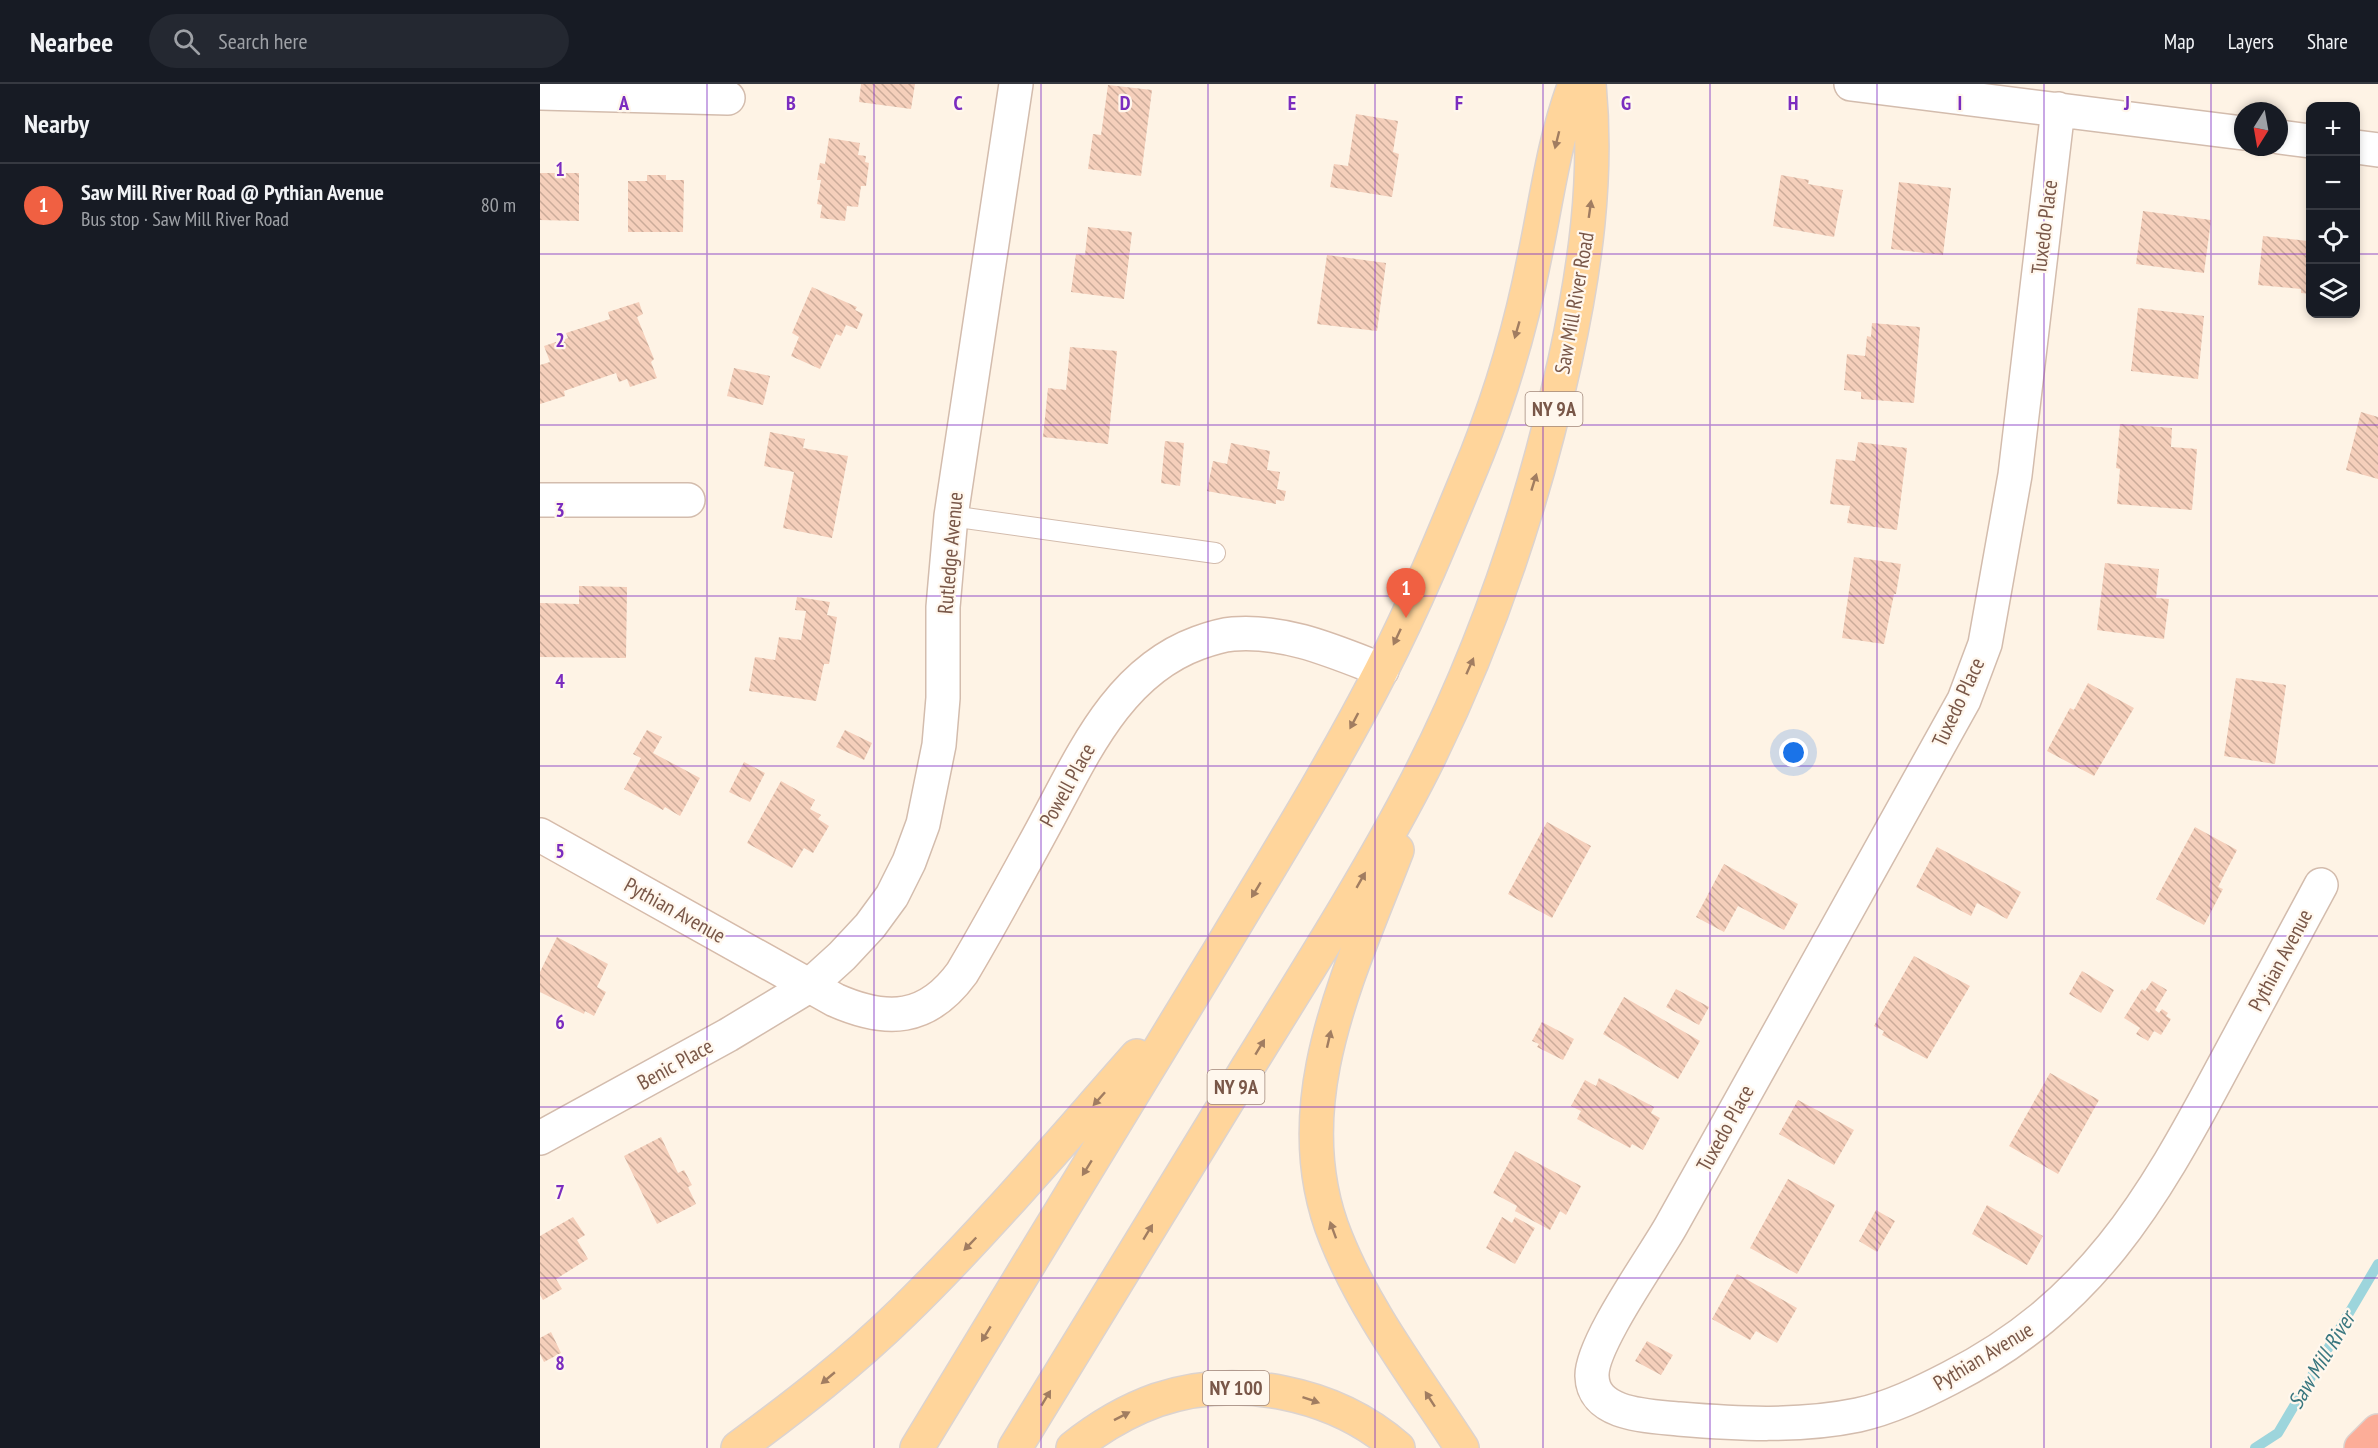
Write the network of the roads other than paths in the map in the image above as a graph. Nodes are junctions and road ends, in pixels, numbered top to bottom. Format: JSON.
{"nodes":[{"id":1,"x":1016,"y":84,"type":"edge"},
{"id":2,"x":1575,"y":84,"type":"edge"},
{"id":3,"x":1589,"y":84,"type":"edge"},
{"id":4,"x":1851,"y":84,"type":"edge"},
{"id":5,"x":540,"y":93,"type":"edge"},
{"id":6,"x":728,"y":98,"type":"dead end"},
{"id":7,"x":2058,"y":109,"type":"junction"},
{"id":8,"x":2234,"y":131,"type":"edge"},
{"id":9,"x":2288,"y":138,"type":"edge"},
{"id":10,"x":2306,"y":140,"type":"edge"},
{"id":11,"x":2360,"y":148,"type":"edge"},
{"id":12,"x":2378,"y":150,"type":"edge"},
{"id":13,"x":540,"y":500,"type":"edge"},
{"id":14,"x":688,"y":500,"type":"dead end"},
{"id":15,"x":951,"y":516,"type":"junction"},
{"id":16,"x":1215,"y":553,"type":"dead end"},
{"id":17,"x":1382,"y":670,"type":"junction"},
{"id":18,"x":1446,"y":720,"type":"junction"},
{"id":19,"x":540,"y":835,"type":"edge"},
{"id":20,"x":2321,"y":885,"type":"dead end"},
{"id":21,"x":809,"y":986,"type":"junction"},
{"id":22,"x":1194,"y":992,"type":"junction"},
{"id":23,"x":540,"y":1138,"type":"edge"},
{"id":24,"x":1667,"y":1232,"type":"joint"},
{"id":25,"x":2378,"y":1431,"type":"edge"},
{"id":26,"x":738,"y":1448,"type":"edge"},
{"id":27,"x":917,"y":1448,"type":"edge"},
{"id":28,"x":1015,"y":1448,"type":"edge"},
{"id":29,"x":1073,"y":1448,"type":"edge"},
{"id":30,"x":1398,"y":1448,"type":"edge"},
{"id":31,"x":1462,"y":1448,"type":"edge"},
{"id":32,"x":2361,"y":1448,"type":"edge"}],
"edges":[{"from":1,"to":15,"type":"street","name":"Rutledge Avenue"},
{"from":2,"to":17,"type":"main road","number":"NY 9A","one_way":true},
{"from":18,"to":3,"type":"main road","name":"Saw Mill River Road","number":"NY 9A","one_way":true},
{"from":4,"to":7,"type":"street"},
{"from":5,"to":6,"type":"street"},
{"from":7,"to":8,"type":"street"},
{"from":7,"to":24,"type":"street","name":"Tuxedo Place"},
{"from":9,"to":10,"type":"street"},
{"from":11,"to":12,"type":"street"},
{"from":13,"to":14,"type":"street"},
{"from":15,"to":16,"type":"lane"},
{"from":15,"to":21,"type":"street","name":"Rutledge Avenue"},
{"from":17,"to":21,"type":"street","name":"Powell Place"},
{"from":17,"to":22,"type":"main road","number":"NY 9A","one_way":true},
{"from":28,"to":18,"type":"main road","number":"NY 9A","one_way":true},
{"from":31,"to":18,"type":"main road","one_way":true},
{"from":19,"to":21,"type":"street","name":"Pythian Avenue"},
{"from":20,"to":24,"type":"street","name":"Pythian Avenue"},
{"from":21,"to":23,"type":"street","name":"Benic Place"},
{"from":22,"to":26,"type":"main road","one_way":true},
{"from":22,"to":27,"type":"main road","number":"NY 9A","one_way":true},
{"from":25,"to":32,"type":"highway"},
{"from":29,"to":30,"type":"main road","number":"NY 100","one_way":true}]}
